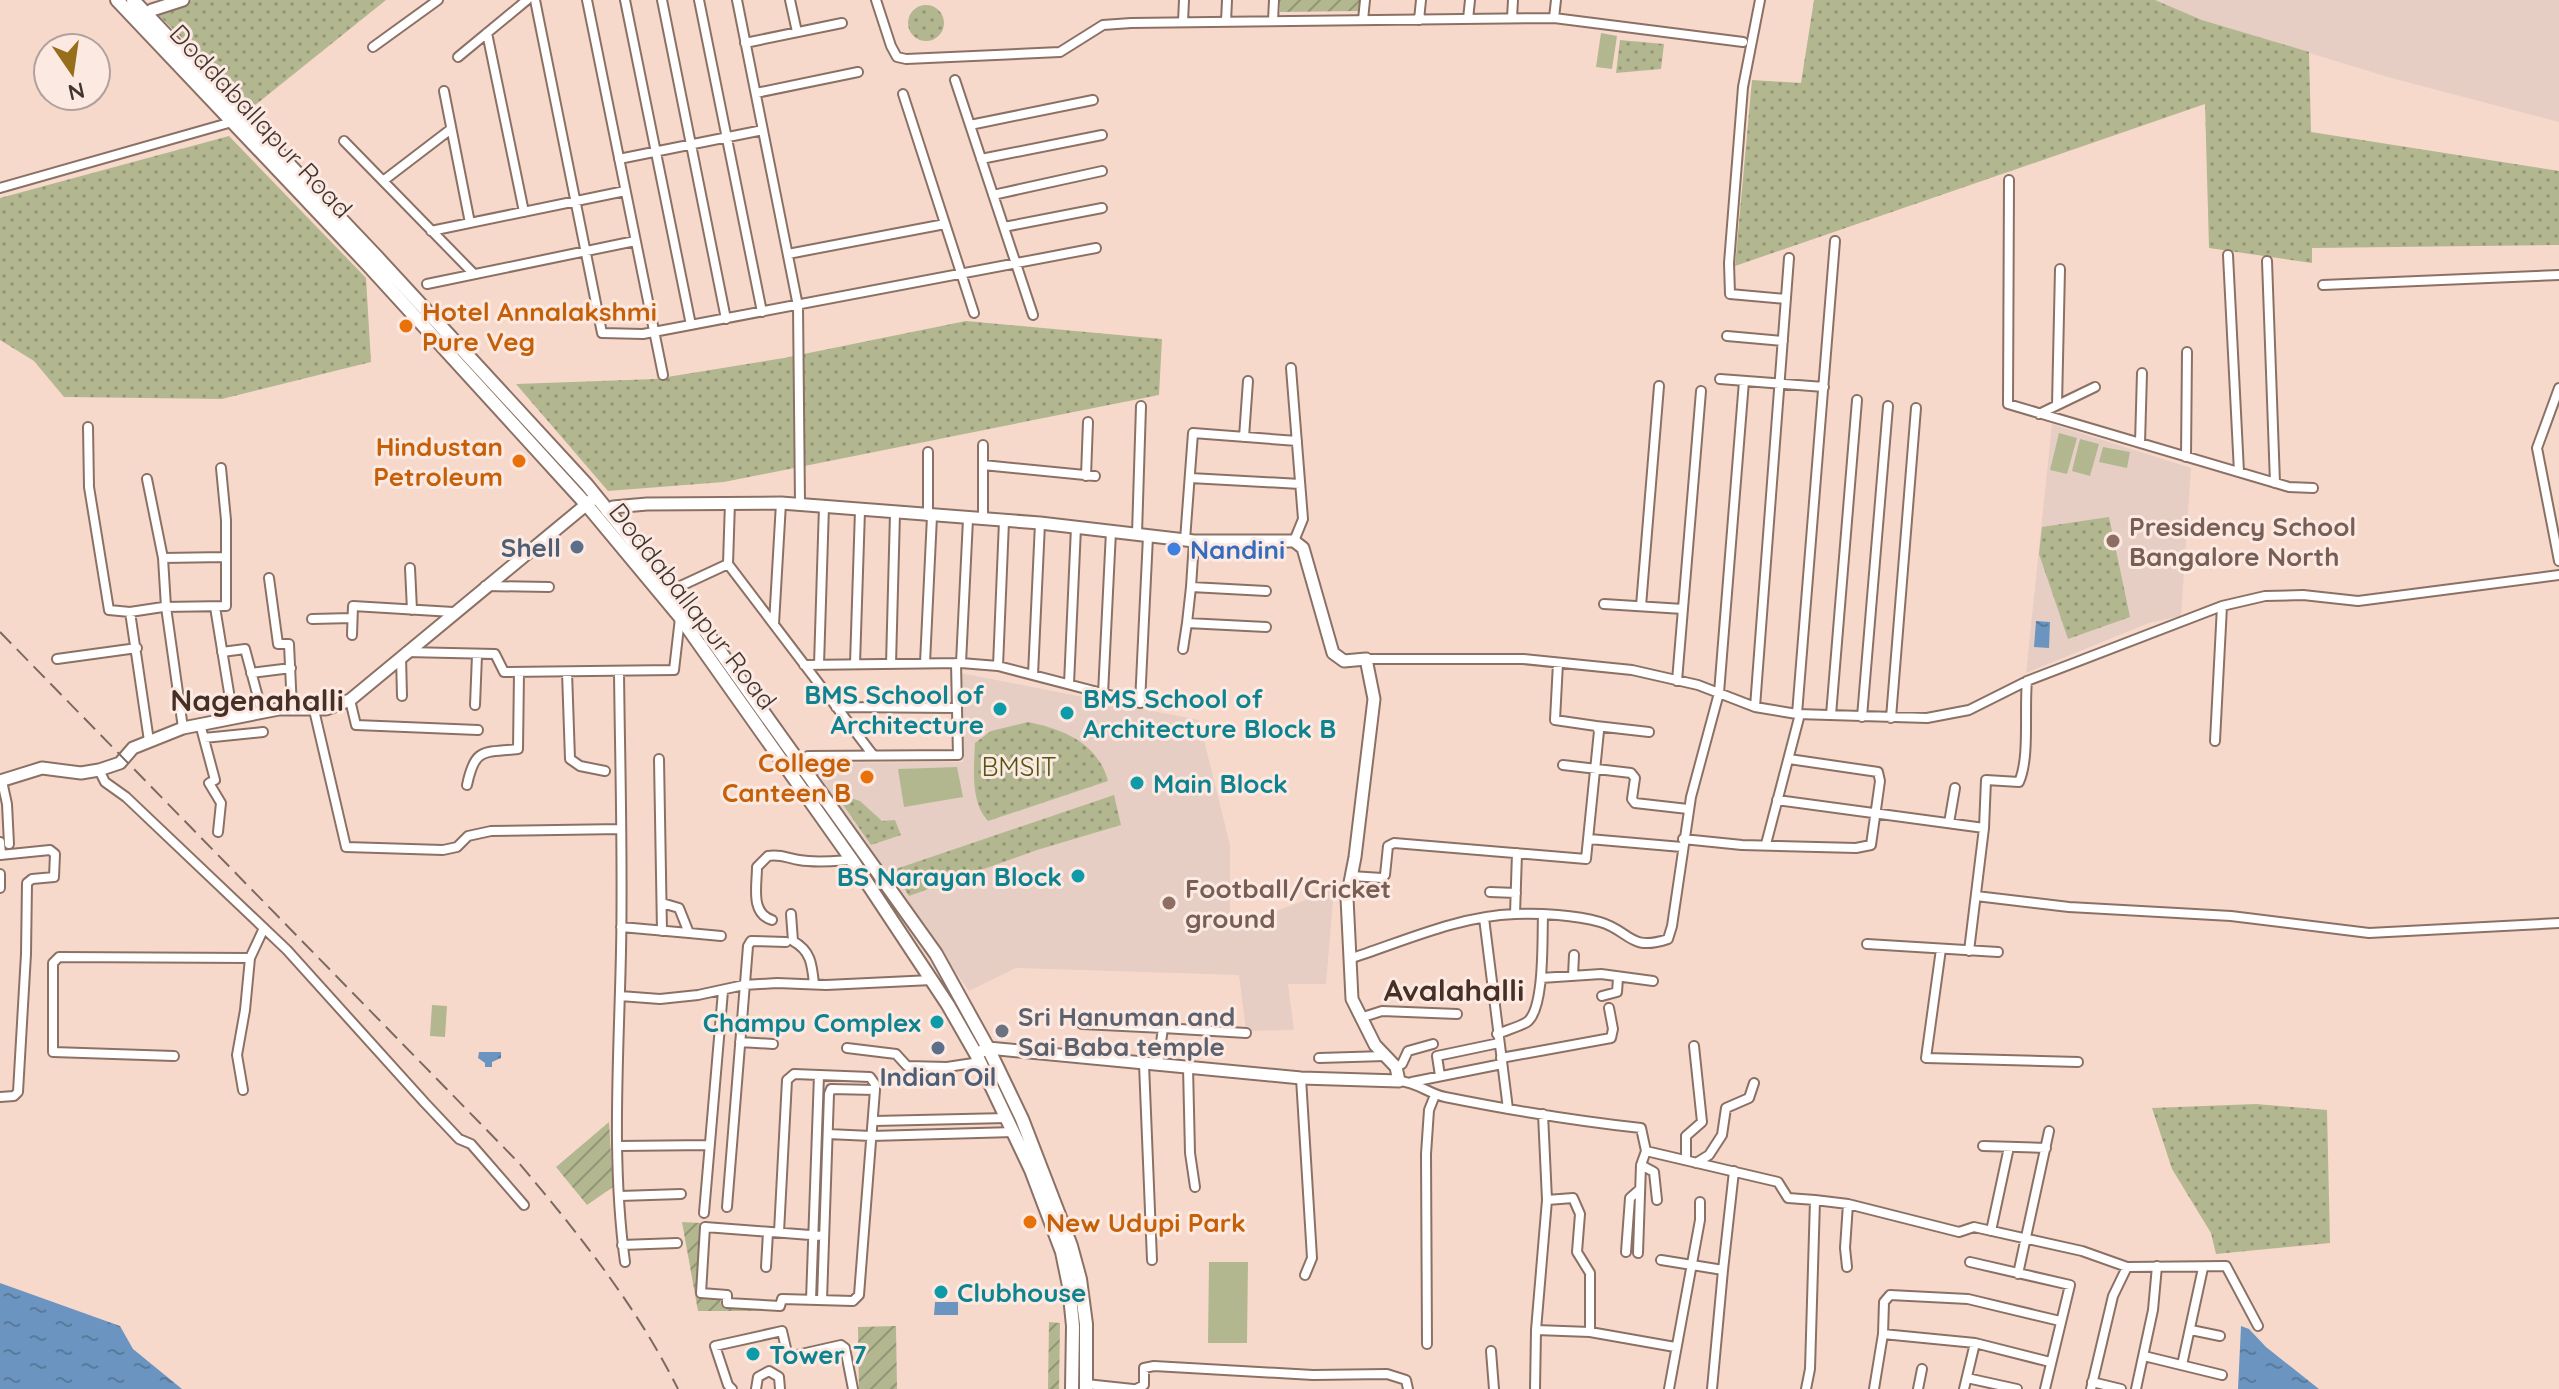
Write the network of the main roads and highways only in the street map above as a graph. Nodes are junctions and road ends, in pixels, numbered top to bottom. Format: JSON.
{"nodes":[{"id":1,"x":117,"y":0,"type":"edge"},
{"id":2,"x":133,"y":0,"type":"edge"},
{"id":3,"x":141,"y":18,"type":"junction"},
{"id":4,"x":591,"y":500,"type":"junction"},
{"id":5,"x":602,"y":514,"type":"junction"},
{"id":6,"x":981,"y":1055,"type":"junction"},
{"id":7,"x":1086,"y":1386,"type":"edge"},
{"id":8,"x":1072,"y":1389,"type":"edge"}],
"edges":[{"from":1,"to":3,"type":"main road","name":"Doddaballapur Road"},
{"from":2,"to":3,"type":"main road","name":"Doddaballapur Road"},
{"from":3,"to":4,"type":"main road","name":"Doddaballapur Road"},
{"from":3,"to":4,"type":"main road","name":"Doddaballapur Road"},
{"from":4,"to":5,"type":"main road","name":"Doddaballapur Road"},
{"from":5,"to":6,"type":"main road","name":"Doddaballapur Road"},
{"from":5,"to":6,"type":"main road","name":"Doddaballapur Road"},
{"from":6,"to":7,"type":"main road","name":"Doddaballapur Road"},
{"from":6,"to":8,"type":"main road","name":"Doddaballapur Road"}]}
